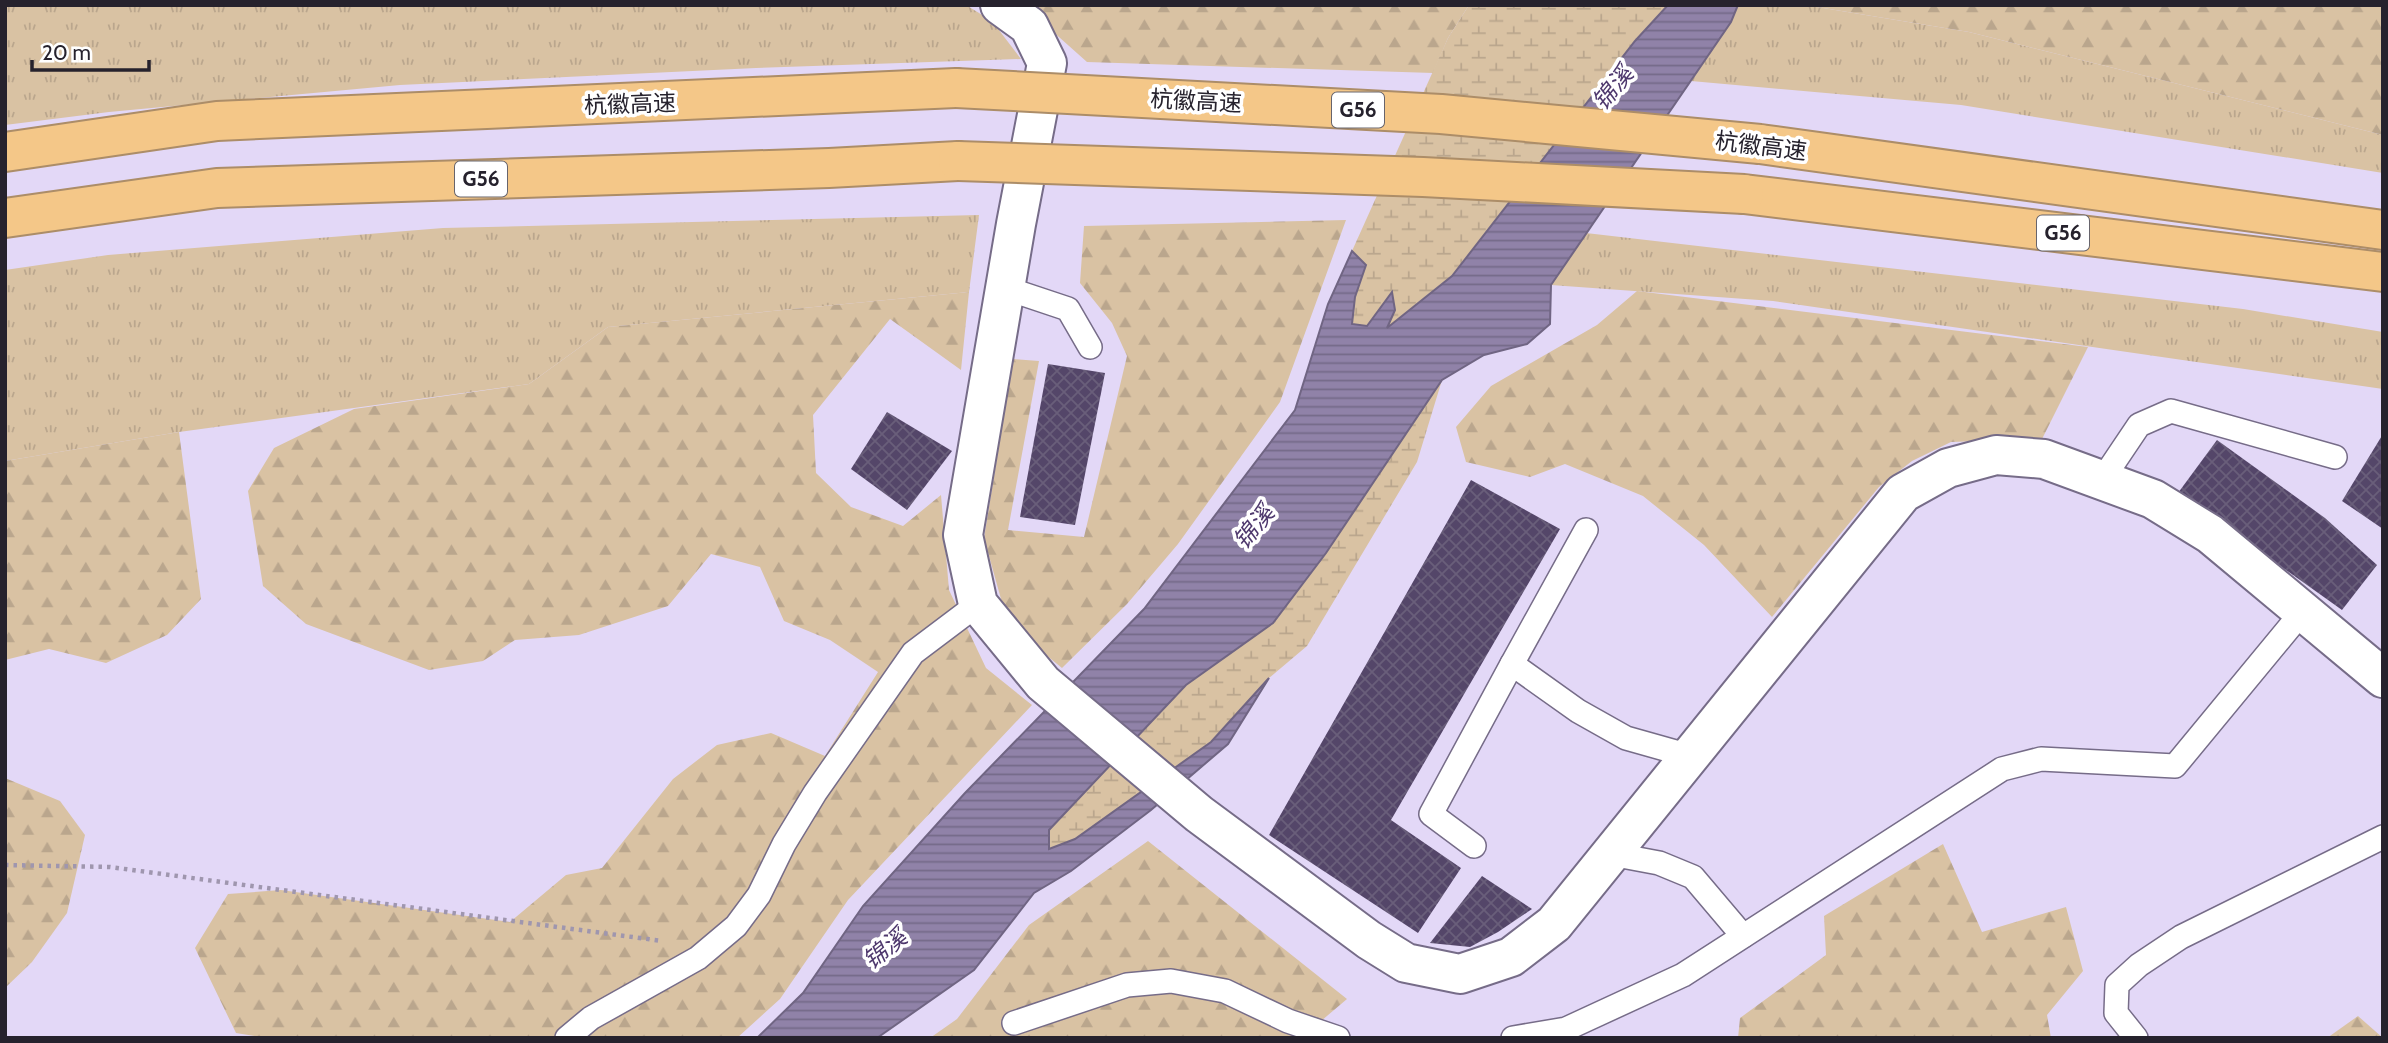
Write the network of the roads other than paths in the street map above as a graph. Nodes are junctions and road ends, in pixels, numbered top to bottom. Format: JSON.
{"nodes":[{"id":1,"x":1000,"y":5,"type":"edge"},
{"id":2,"x":5,"y":152,"type":"edge"},
{"id":3,"x":5,"y":218,"type":"edge"},
{"id":4,"x":2383,"y":230,"type":"edge"},
{"id":5,"x":2383,"y":272,"type":"edge"},
{"id":6,"x":1005,"y":288,"type":"junction"},
{"id":7,"x":1090,"y":347,"type":"dead end"},
{"id":8,"x":2335,"y":457,"type":"dead end"},
{"id":9,"x":2102,"y":480,"type":"junction"},
{"id":10,"x":1586,"y":530,"type":"dead end"},
{"id":11,"x":978,"y":604,"type":"junction"},
{"id":12,"x":2302,"y":611,"type":"junction"},
{"id":13,"x":1512,"y":664,"type":"junction"},
{"id":14,"x":2383,"y":678,"type":"edge"},
{"id":15,"x":1689,"y":756,"type":"junction"},
{"id":16,"x":2383,"y":837,"type":"edge"},
{"id":17,"x":1474,"y":846,"type":"dead end"},
{"id":18,"x":1611,"y":854,"type":"junction"},
{"id":19,"x":1743,"y":936,"type":"junction"},
{"id":20,"x":1014,"y":1023,"type":"dead end"},
{"id":21,"x":566,"y":1038,"type":"edge"},
{"id":22,"x":1338,"y":1038,"type":"edge"},
{"id":23,"x":1513,"y":1038,"type":"edge"},
{"id":24,"x":2136,"y":1038,"type":"edge"}],
"edges":[{"from":1,"to":6,"type":"street"},
{"from":2,"to":4,"type":"highway","name":"杭徽高速","number":"G56","bridge":true},
{"from":3,"to":5,"type":"highway","number":"G56","bridge":true},
{"from":6,"to":7,"type":"lane"},
{"from":6,"to":11,"type":"street"},
{"from":8,"to":9,"type":"lane"},
{"from":9,"to":12,"type":"street"},
{"from":9,"to":15,"type":"street"},
{"from":10,"to":13,"type":"lane"},
{"from":11,"to":18,"type":"street"},
{"from":11,"to":21,"type":"lane"},
{"from":12,"to":14,"type":"street"},
{"from":12,"to":19,"type":"lane"},
{"from":13,"to":15,"type":"lane"},
{"from":13,"to":17,"type":"lane"},
{"from":15,"to":18,"type":"street"},
{"from":16,"to":24,"type":"lane"},
{"from":18,"to":19,"type":"lane"},
{"from":19,"to":23,"type":"lane"},
{"from":20,"to":22,"type":"lane"}]}
